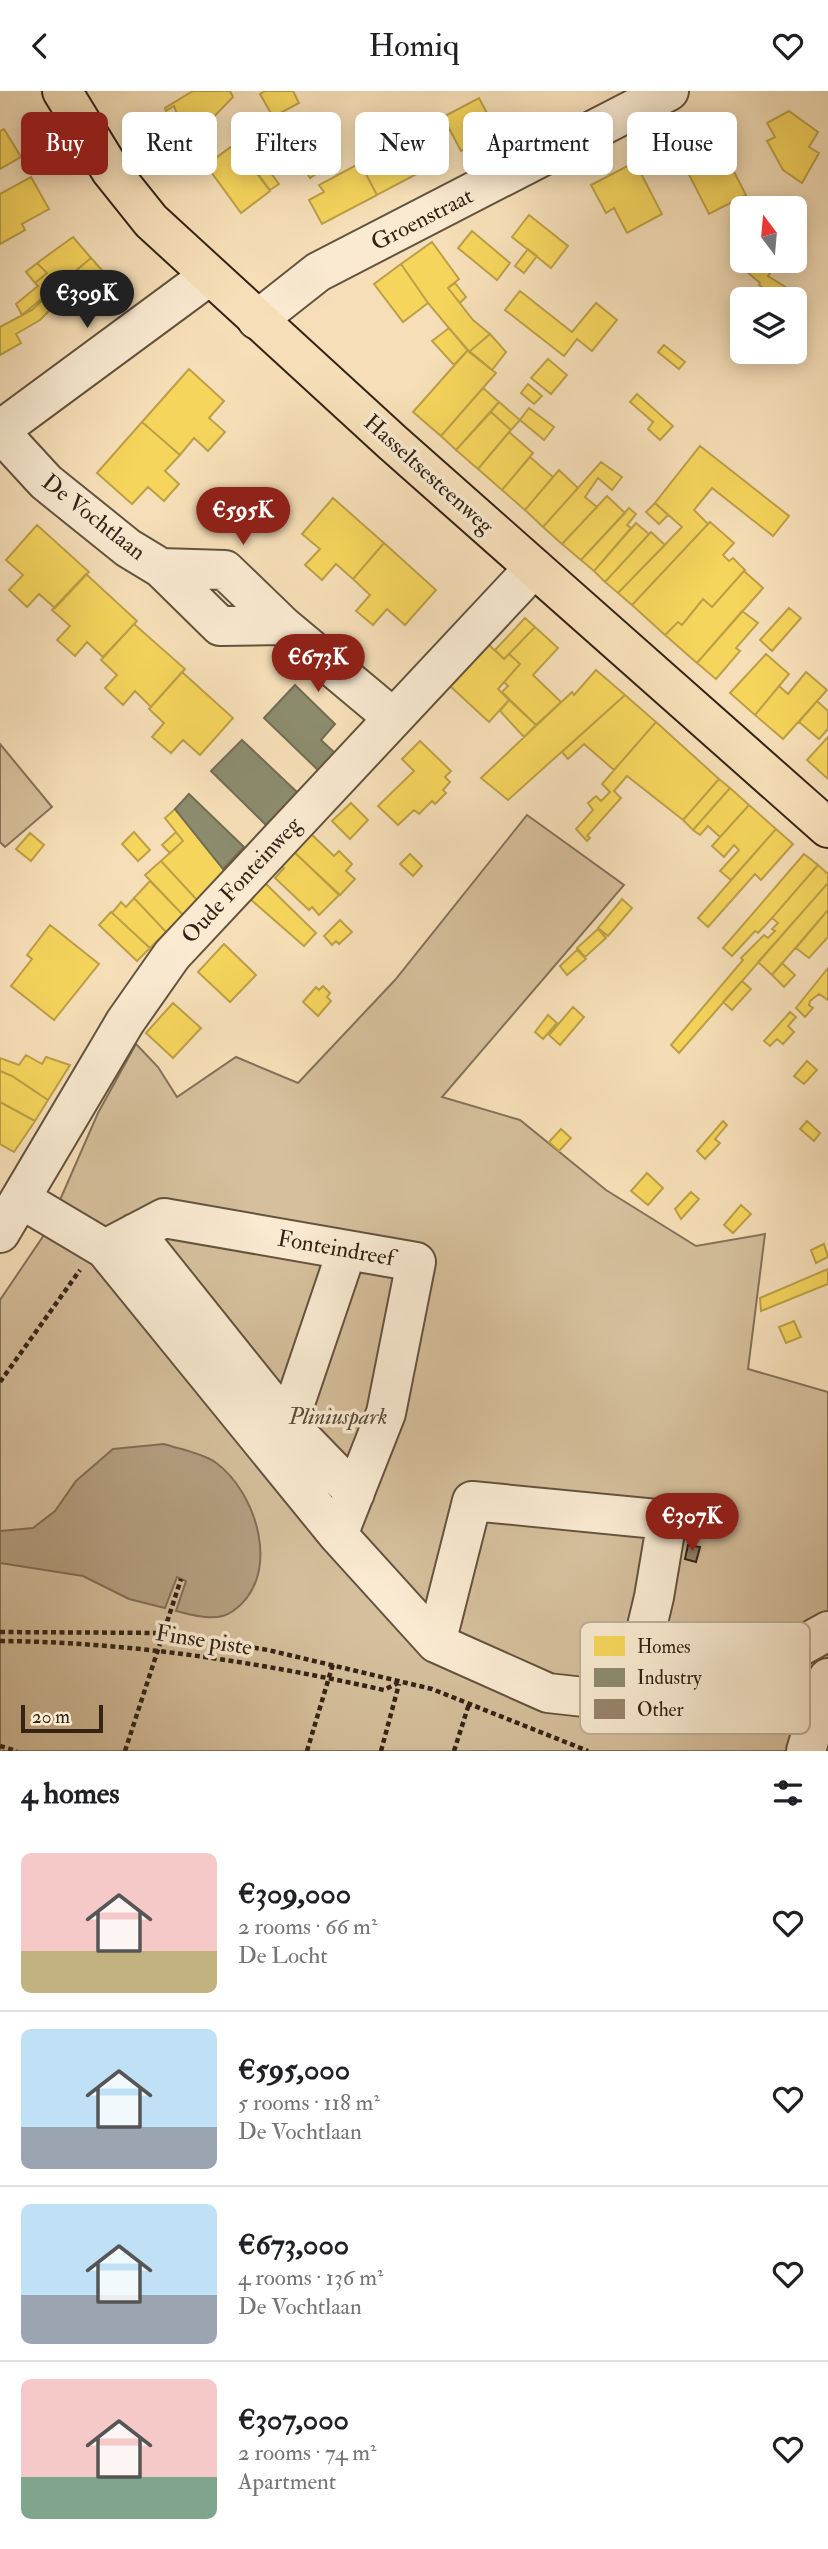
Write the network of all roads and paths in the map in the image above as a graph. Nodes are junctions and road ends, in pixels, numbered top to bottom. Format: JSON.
{"nodes":[{"id":1,"x":62,"y":91,"type":"edge"},
{"id":2,"x":669,"y":91,"type":"edge"},
{"id":3,"x":209,"y":276,"type":"junction"},
{"id":4,"x":257,"y":320,"type":"junction"},
{"id":5,"x":0,"y":431,"type":"edge"},
{"id":6,"x":534,"y":568,"type":"junction"},
{"id":7,"x":392,"y":717,"type":"junction"},
{"id":8,"x":828,"y":828,"type":"edge"},
{"id":9,"x":21,"y":1199,"type":"junction"},
{"id":10,"x":0,"y":1233,"type":"edge"},
{"id":11,"x":113,"y":1242,"type":"junction"},
{"id":12,"x":347,"y":1250,"type":"junction"},
{"id":13,"x":0,"y":1382,"type":"edge"},
{"id":14,"x":288,"y":1424,"type":"junction"},
{"id":15,"x":355,"y":1493,"type":"junction"},
{"id":16,"x":338,"y":1535,"type":"junction"},
{"id":17,"x":181,"y":1579,"type":"dead end"},
{"id":18,"x":648,"y":1622,"type":"edge"},
{"id":19,"x":828,"y":1631,"type":"edge"},
{"id":20,"x":0,"y":1632,"type":"edge"},
{"id":21,"x":164,"y":1633,"type":"junction"},
{"id":22,"x":0,"y":1641,"type":"edge"},
{"id":23,"x":810,"y":1641,"type":"edge"},
{"id":24,"x":436,"y":1643,"type":"junction"},
{"id":25,"x":160,"y":1650,"type":"junction"},
{"id":26,"x":333,"y":1664,"type":"junction"},
{"id":27,"x":329,"y":1678,"type":"junction"},
{"id":28,"x":828,"y":1678,"type":"edge"},
{"id":29,"x":399,"y":1683,"type":"junction"},
{"id":30,"x":580,"y":1697,"type":"edge"},
{"id":31,"x":469,"y":1704,"type":"junction"},
{"id":32,"x":0,"y":1747,"type":"edge"},
{"id":33,"x":17,"y":1751,"type":"edge"},
{"id":34,"x":125,"y":1751,"type":"edge"},
{"id":35,"x":307,"y":1751,"type":"edge"},
{"id":36,"x":381,"y":1751,"type":"edge"},
{"id":37,"x":454,"y":1751,"type":"edge"},
{"id":38,"x":588,"y":1751,"type":"edge"},
{"id":39,"x":806,"y":1751,"type":"edge"}],
"edges":[{"from":1,"to":3,"type":"main road","name":"Hasseltsesteenweg"},
{"from":2,"to":4,"type":"street","name":"Groenstraat"},
{"from":3,"to":4,"type":"main road","name":"Hasseltsesteenweg"},
{"from":3,"to":5,"type":"street"},
{"from":4,"to":6,"type":"main road","name":"Hasseltsesteenweg"},
{"from":5,"to":7,"type":"street","name":"De Vochtlaan"},
{"from":6,"to":7,"type":"street","name":"Oude Fonteinweg"},
{"from":6,"to":8,"type":"main road","name":"Hasseltsesteenweg"},
{"from":7,"to":9,"type":"street","name":"Oude Fonteinweg"},
{"from":9,"to":10,"type":"street","name":"Oude Fonteinweg"},
{"from":9,"to":11,"type":"street"},
{"from":11,"to":12,"type":"street","name":"Fonteindreef"},
{"from":11,"to":13,"type":"path"},
{"from":11,"to":14,"type":"street"},
{"from":11,"to":16,"type":"street"},
{"from":12,"to":14,"type":"street"},
{"from":12,"to":15,"type":"street","name":"Fonteindreef"},
{"from":14,"to":15,"type":"street"},
{"from":15,"to":16,"type":"street","name":"Fonteindreef"},
{"from":16,"to":24,"type":"street"},
{"from":17,"to":21,"type":"path"},
{"from":18,"to":24,"type":"street"},
{"from":19,"to":23,"type":"street"},
{"from":20,"to":21,"type":"path"},
{"from":21,"to":25,"type":"path"},
{"from":21,"to":26,"type":"path"},
{"from":22,"to":25,"type":"path","name":"Finse piste"},
{"from":24,"to":30,"type":"street"},
{"from":25,"to":27,"type":"path","name":"Finse piste"},
{"from":25,"to":34,"type":"path"},
{"from":26,"to":27,"type":"path"},
{"from":26,"to":29,"type":"path"},
{"from":27,"to":29,"type":"path","name":"Finse piste"},
{"from":27,"to":35,"type":"path"},
{"from":28,"to":39,"type":"street"},
{"from":29,"to":31,"type":"path"},
{"from":29,"to":36,"type":"path"},
{"from":31,"to":37,"type":"path"},
{"from":31,"to":38,"type":"path"},
{"from":32,"to":33,"type":"path"}]}
